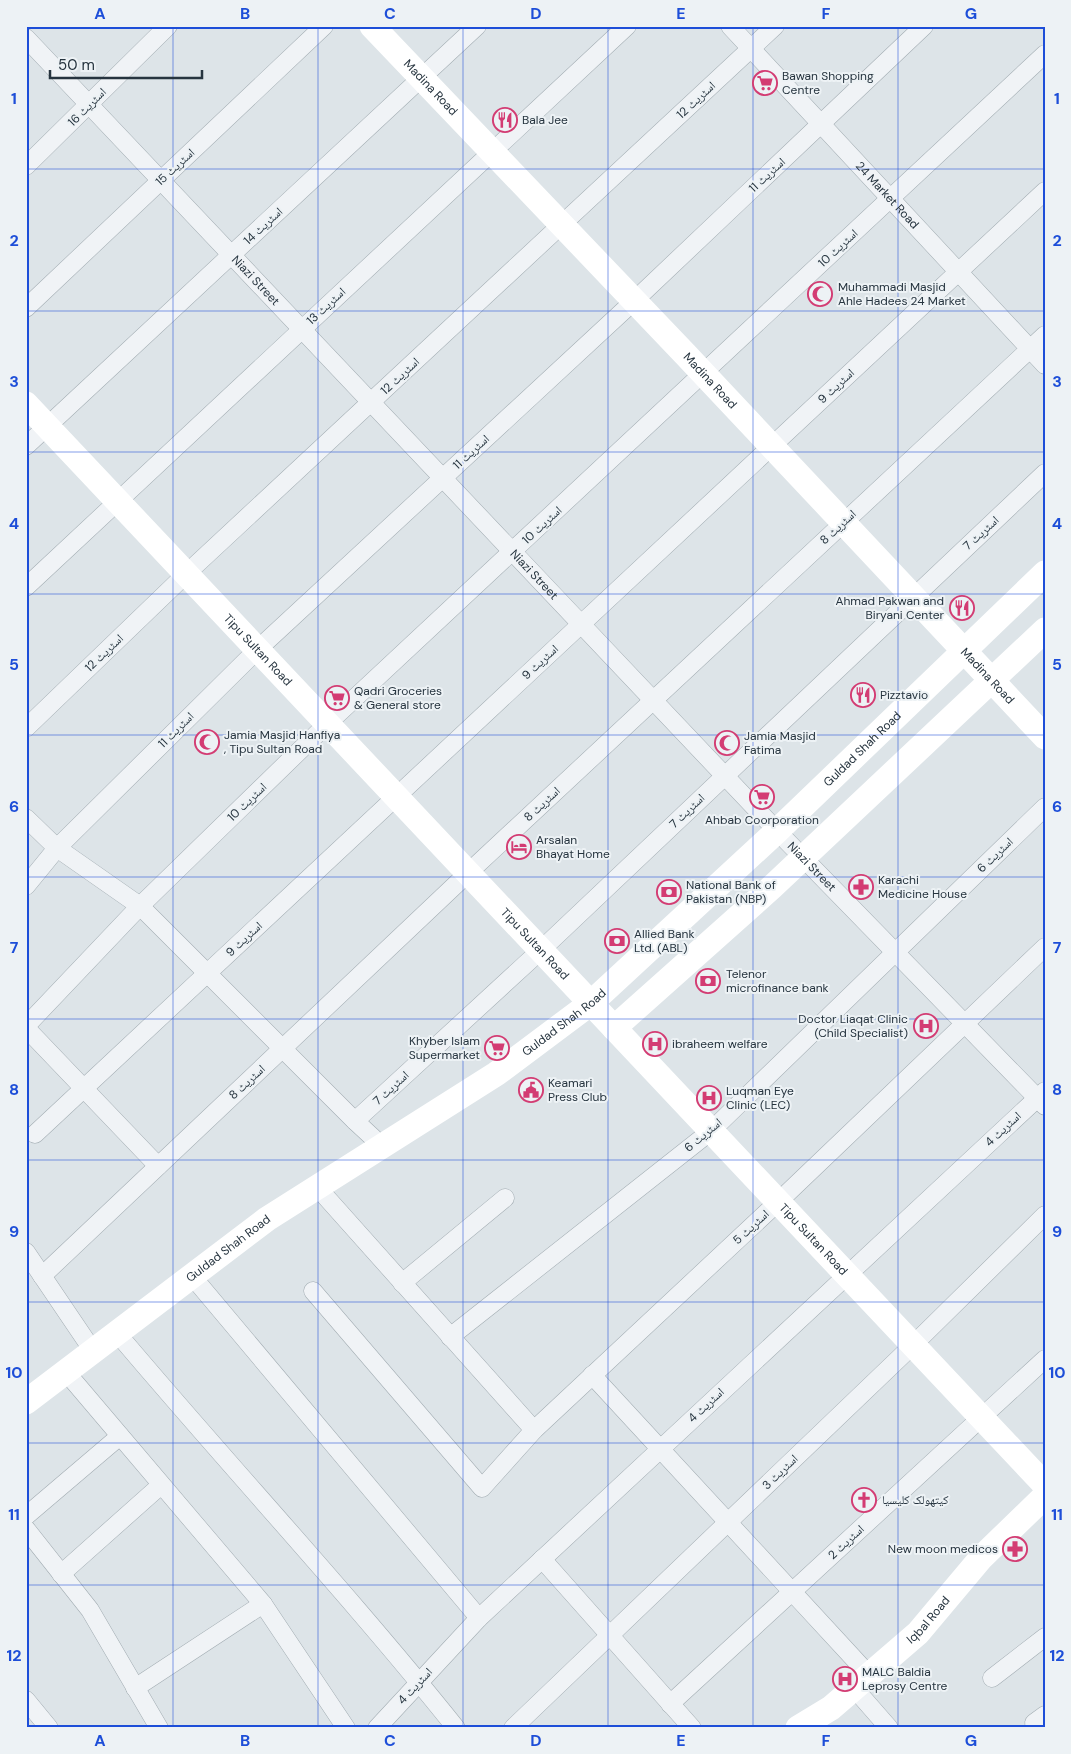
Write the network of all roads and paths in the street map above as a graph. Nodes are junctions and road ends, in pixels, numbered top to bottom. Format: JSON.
{"nodes":[{"id":1,"x":168,"y":26,"type":"edge"},
{"id":2,"x":324,"y":26,"type":"edge"},
{"id":3,"x":372,"y":26,"type":"edge"},
{"id":4,"x":477,"y":26,"type":"edge"},
{"id":5,"x":627,"y":26,"type":"edge"},
{"id":6,"x":730,"y":26,"type":"edge"},
{"id":7,"x":775,"y":26,"type":"edge"},
{"id":8,"x":924,"y":26,"type":"edge"},
{"id":9,"x":26,"y":38,"type":"edge"},
{"id":10,"x":751,"y":48,"type":"junction"},
{"id":11,"x":1045,"y":54,"type":"edge"},
{"id":12,"x":421,"y":78,"type":"junction"},
{"id":13,"x":89,"y":104,"type":"junction"},
{"id":14,"x":822,"y":123,"type":"junction"},
{"id":15,"x":491,"y":151,"type":"junction"},
{"id":16,"x":26,"y":166,"type":"edge"},
{"id":17,"x":161,"y":180,"type":"junction"},
{"id":18,"x":1045,"y":191,"type":"edge"},
{"id":19,"x":891,"y":198,"type":"junction"},
{"id":20,"x":562,"y":225,"type":"junction"},
{"id":21,"x":232,"y":255,"type":"junction"},
{"id":22,"x":959,"y":271,"type":"junction"},
{"id":23,"x":634,"y":300,"type":"junction"},
{"id":24,"x":26,"y":308,"type":"edge"},
{"id":25,"x":302,"y":329,"type":"junction"},
{"id":26,"x":1045,"y":336,"type":"edge"},
{"id":27,"x":1030,"y":349,"type":"junction"},
{"id":28,"x":1045,"y":365,"type":"edge"},
{"id":29,"x":704,"y":374,"type":"junction"},
{"id":30,"x":372,"y":402,"type":"junction"},
{"id":31,"x":26,"y":404,"type":"edge"},
{"id":32,"x":48,"y":427,"type":"junction"},
{"id":33,"x":772,"y":445,"type":"junction"},
{"id":34,"x":26,"y":446,"type":"edge"},
{"id":35,"x":1045,"y":473,"type":"edge"},
{"id":36,"x":443,"y":478,"type":"junction"},
{"id":37,"x":117,"y":501,"type":"junction"},
{"id":38,"x":844,"y":521,"type":"junction"},
{"id":39,"x":513,"y":552,"type":"junction"},
{"id":40,"x":1045,"y":573,"type":"edge"},
{"id":41,"x":186,"y":574,"type":"junction"},
{"id":42,"x":26,"y":587,"type":"edge"},
{"id":43,"x":914,"y":596,"type":"junction"},
{"id":44,"x":581,"y":624,"type":"junction"},
{"id":45,"x":1045,"y":630,"type":"edge"},
{"id":46,"x":964,"y":649,"type":"junction"},
{"id":47,"x":257,"y":650,"type":"junction"},
{"id":48,"x":991,"y":681,"type":"junction"},
{"id":49,"x":653,"y":700,"type":"junction"},
{"id":50,"x":328,"y":724,"type":"junction"},
{"id":51,"x":26,"y":728,"type":"edge"},
{"id":52,"x":1045,"y":737,"type":"edge"},
{"id":53,"x":725,"y":775,"type":"junction"},
{"id":54,"x":396,"y":797,"type":"junction"},
{"id":55,"x":1045,"y":807,"type":"edge"},
{"id":56,"x":26,"y":818,"type":"edge"},
{"id":57,"x":777,"y":831,"type":"junction"},
{"id":58,"x":57,"y":848,"type":"junction"},
{"id":59,"x":803,"y":857,"type":"junction"},
{"id":60,"x":468,"y":873,"type":"junction"},
{"id":61,"x":26,"y":886,"type":"edge"},
{"id":62,"x":140,"y":906,"type":"junction"},
{"id":63,"x":1045,"y":947,"type":"edge"},
{"id":64,"x":540,"y":950,"type":"junction"},
{"id":65,"x":895,"y":952,"type":"junction"},
{"id":66,"x":208,"y":973,"type":"junction"},
{"id":67,"x":591,"y":1003,"type":"junction"},
{"id":68,"x":964,"y":1023,"type":"junction"},
{"id":69,"x":26,"y":1027,"type":"edge"},
{"id":70,"x":614,"y":1028,"type":"junction"},
{"id":71,"x":283,"y":1048,"type":"junction"},
{"id":72,"x":84,"y":1089,"type":"junction"},
{"id":73,"x":1042,"y":1098,"type":"edge"},
{"id":74,"x":355,"y":1121,"type":"junction"},
{"id":75,"x":710,"y":1131,"type":"junction"},
{"id":76,"x":36,"y":1134,"type":"dead end"},
{"id":77,"x":383,"y":1147,"type":"junction"},
{"id":78,"x":158,"y":1166,"type":"junction"},
{"id":79,"x":318,"y":1188,"type":"junction"},
{"id":80,"x":505,"y":1198,"type":"dead end"},
{"id":81,"x":778,"y":1202,"type":"junction"},
{"id":82,"x":1045,"y":1215,"type":"edge"},
{"id":83,"x":26,"y":1252,"type":"edge"},
{"id":84,"x":846,"y":1274,"type":"junction"},
{"id":85,"x":42,"y":1276,"type":"junction"},
{"id":86,"x":192,"y":1276,"type":"junction"},
{"id":87,"x":402,"y":1283,"type":"junction"},
{"id":88,"x":313,"y":1291,"type":"dead end"},
{"id":89,"x":118,"y":1333,"type":"junction"},
{"id":90,"x":450,"y":1337,"type":"junction"},
{"id":91,"x":913,"y":1345,"type":"junction"},
{"id":92,"x":93,"y":1351,"type":"junction"},
{"id":93,"x":1045,"y":1360,"type":"edge"},
{"id":94,"x":66,"y":1372,"type":"junction"},
{"id":95,"x":592,"y":1375,"type":"junction"},
{"id":96,"x":26,"y":1402,"type":"edge"},
{"id":97,"x":981,"y":1418,"type":"junction"},
{"id":98,"x":534,"y":1430,"type":"junction"},
{"id":99,"x":120,"y":1436,"type":"junction"},
{"id":100,"x":660,"y":1448,"type":"junction"},
{"id":101,"x":161,"y":1484,"type":"junction"},
{"id":102,"x":1045,"y":1485,"type":"edge"},
{"id":103,"x":1045,"y":1496,"type":"edge"},
{"id":104,"x":26,"y":1516,"type":"edge"},
{"id":105,"x":728,"y":1522,"type":"junction"},
{"id":106,"x":26,"y":1529,"type":"edge"},
{"id":107,"x":542,"y":1559,"type":"junction"},
{"id":108,"x":61,"y":1574,"type":"junction"},
{"id":109,"x":792,"y":1592,"type":"junction"},
{"id":110,"x":263,"y":1604,"type":"junction"},
{"id":111,"x":479,"y":1618,"type":"junction"},
{"id":112,"x":609,"y":1635,"type":"junction"},
{"id":113,"x":1045,"y":1637,"type":"edge"},
{"id":114,"x":992,"y":1678,"type":"dead end"},
{"id":115,"x":419,"y":1681,"type":"junction"},
{"id":116,"x":862,"y":1682,"type":"junction"},
{"id":117,"x":135,"y":1688,"type":"junction"},
{"id":118,"x":26,"y":1700,"type":"edge"},
{"id":119,"x":670,"y":1704,"type":"junction"},
{"id":120,"x":49,"y":1728,"type":"edge"},
{"id":121,"x":159,"y":1728,"type":"edge"},
{"id":122,"x":346,"y":1728,"type":"edge"},
{"id":123,"x":376,"y":1728,"type":"edge"},
{"id":124,"x":456,"y":1728,"type":"edge"},
{"id":125,"x":513,"y":1728,"type":"edge"},
{"id":126,"x":692,"y":1728,"type":"edge"},
{"id":127,"x":798,"y":1728,"type":"edge"},
{"id":128,"x":889,"y":1728,"type":"edge"}],
"edges":[{"from":1,"to":13,"type":"street","name":"اسٹریٹ 16"},
{"from":2,"to":17,"type":"street","name":"اسٹریٹ 15"},
{"from":3,"to":12,"type":"street","name":"Madina Road"},
{"from":4,"to":12,"type":"street","name":"اسٹریٹ 14"},
{"from":5,"to":15,"type":"street","name":"اسٹریٹ 13"},
{"from":6,"to":10,"type":"street","name":"24 Market Road"},
{"from":7,"to":10,"type":"street","name":"اسٹریٹ 12"},
{"from":8,"to":14,"type":"street","name":"اسٹریٹ 11"},
{"from":9,"to":13,"type":"street","name":"Niazi Street"},
{"from":10,"to":14,"type":"street","name":"24 Market Road"},
{"from":10,"to":20,"type":"street","name":"اسٹریٹ 12"},
{"from":11,"to":19,"type":"street","name":"اسٹریٹ 10"},
{"from":12,"to":15,"type":"street","name":"Madina Road"},
{"from":12,"to":21,"type":"street","name":"اسٹریٹ 14"},
{"from":13,"to":16,"type":"street","name":"اسٹریٹ 16"},
{"from":13,"to":17,"type":"street","name":"Niazi Street"},
{"from":14,"to":19,"type":"street","name":"24 Market Road"},
{"from":14,"to":23,"type":"street","name":"اسٹریٹ 11"},
{"from":15,"to":20,"type":"street","name":"Madina Road"},
{"from":15,"to":25,"type":"street","name":"اسٹریٹ 13"},
{"from":17,"to":21,"type":"street","name":"Niazi Street"},
{"from":17,"to":24,"type":"street","name":"اسٹریٹ 15"},
{"from":18,"to":22,"type":"street","name":"اسٹریٹ 9"},
{"from":19,"to":22,"type":"street","name":"24 Market Road"},
{"from":19,"to":29,"type":"street","name":"اسٹریٹ 10"},
{"from":20,"to":23,"type":"street","name":"Madina Road"},
{"from":20,"to":30,"type":"street","name":"اسٹریٹ 12"},
{"from":21,"to":25,"type":"street","name":"Niazi Street"},
{"from":21,"to":32,"type":"street","name":"اسٹریٹ 14"},
{"from":22,"to":27,"type":"street","name":"24 Market Road"},
{"from":22,"to":33,"type":"street","name":"اسٹریٹ 9"},
{"from":23,"to":29,"type":"street","name":"Madina Road"},
{"from":23,"to":36,"type":"street","name":"اسٹریٹ 11"},
{"from":25,"to":30,"type":"street","name":"Niazi Street"},
{"from":25,"to":37,"type":"street","name":"اسٹریٹ 13"},
{"from":26,"to":27,"type":"street","name":"اسٹریٹ 8"},
{"from":27,"to":28,"type":"street","name":"24 Market Road"},
{"from":27,"to":38,"type":"street","name":"اسٹریٹ 8"},
{"from":29,"to":33,"type":"street","name":"Madina Road"},
{"from":29,"to":39,"type":"street","name":"اسٹریٹ 10"},
{"from":30,"to":36,"type":"street","name":"Niazi Street"},
{"from":30,"to":41,"type":"street","name":"اسٹریٹ 12"},
{"from":31,"to":32,"type":"street","name":"Tipu Sultan Road"},
{"from":32,"to":34,"type":"street","name":"اسٹریٹ 14"},
{"from":32,"to":37,"type":"street","name":"Tipu Sultan Road"},
{"from":33,"to":38,"type":"street","name":"Madina Road"},
{"from":33,"to":44,"type":"street","name":"اسٹریٹ 9"},
{"from":35,"to":43,"type":"street","name":"اسٹریٹ 7"},
{"from":36,"to":39,"type":"street","name":"Niazi Street"},
{"from":36,"to":47,"type":"street","name":"اسٹریٹ 11"},
{"from":37,"to":41,"type":"street","name":"Tipu Sultan Road"},
{"from":37,"to":42,"type":"street","name":"اسٹریٹ 13"},
{"from":38,"to":43,"type":"street","name":"Madina Road"},
{"from":38,"to":49,"type":"street","name":"اسٹریٹ 8"},
{"from":39,"to":44,"type":"street","name":"Niazi Street"},
{"from":39,"to":50,"type":"street","name":"اسٹریٹ 10"},
{"from":40,"to":46,"type":"street","name":"Guldad Shah Road"},
{"from":41,"to":47,"type":"street","name":"Tipu Sultan Road"},
{"from":41,"to":51,"type":"street","name":"اسٹریٹ 12"},
{"from":43,"to":46,"type":"street","name":"Madina Road"},
{"from":43,"to":53,"type":"street","name":"اسٹریٹ 7"},
{"from":44,"to":49,"type":"street","name":"Niazi Street"},
{"from":44,"to":54,"type":"street","name":"اسٹریٹ 9"},
{"from":45,"to":48,"type":"street"},
{"from":46,"to":48,"type":"street","name":"Madina Road"},
{"from":46,"to":57,"type":"street","name":"Guldad Shah Road"},
{"from":47,"to":50,"type":"street","name":"Tipu Sultan Road"},
{"from":47,"to":58,"type":"street","name":"اسٹریٹ 11"},
{"from":48,"to":52,"type":"street","name":"Madina Road"},
{"from":48,"to":59,"type":"street"},
{"from":49,"to":53,"type":"street","name":"Niazi Street"},
{"from":49,"to":60,"type":"street","name":"اسٹریٹ 8"},
{"from":50,"to":54,"type":"street","name":"Tipu Sultan Road"},
{"from":50,"to":62,"type":"street","name":"اسٹریٹ 10"},
{"from":53,"to":57,"type":"street","name":"Niazi Street"},
{"from":53,"to":64,"type":"street","name":"اسٹریٹ 7"},
{"from":54,"to":60,"type":"street","name":"Tipu Sultan Road"},
{"from":54,"to":66,"type":"street","name":"اسٹریٹ 9"},
{"from":55,"to":65,"type":"street","name":"اسٹریٹ 6"},
{"from":56,"to":58,"type":"street"},
{"from":57,"to":59,"type":"street","name":"Niazi Street"},
{"from":57,"to":67,"type":"street","name":"Guldad Shah Road"},
{"from":58,"to":61,"type":"street","name":"اسٹریٹ 11"},
{"from":58,"to":62,"type":"street"},
{"from":59,"to":65,"type":"street","name":"Niazi Street"},
{"from":59,"to":70,"type":"street"},
{"from":60,"to":64,"type":"street","name":"Tipu Sultan Road"},
{"from":60,"to":71,"type":"street","name":"اسٹریٹ 8"},
{"from":62,"to":66,"type":"street"},
{"from":62,"to":69,"type":"street","name":"اسٹریٹ 10"},
{"from":63,"to":68,"type":"street","name":"اسٹریٹ 5"},
{"from":64,"to":67,"type":"street","name":"Tipu Sultan Road"},
{"from":64,"to":74,"type":"street","name":"اسٹریٹ 7"},
{"from":65,"to":68,"type":"street","name":"Niazi Street"},
{"from":65,"to":75,"type":"street","name":"اسٹریٹ 6"},
{"from":66,"to":71,"type":"street"},
{"from":66,"to":72,"type":"street","name":"اسٹریٹ 9"},
{"from":67,"to":70,"type":"street","name":"Tipu Sultan Road"},
{"from":67,"to":77,"type":"street","name":"Guldad Shah Road"},
{"from":68,"to":73,"type":"street","name":"Niazi Street"},
{"from":68,"to":81,"type":"street","name":"اسٹریٹ 5"},
{"from":69,"to":72,"type":"street"},
{"from":70,"to":75,"type":"street","name":"Tipu Sultan Road"},
{"from":71,"to":74,"type":"street"},
{"from":71,"to":78,"type":"street","name":"اسٹریٹ 8"},
{"from":72,"to":76,"type":"street","name":"اسٹریٹ 9"},
{"from":72,"to":78,"type":"street"},
{"from":73,"to":84,"type":"street","name":"اسٹریٹ 4"},
{"from":74,"to":77,"type":"street"},
{"from":75,"to":81,"type":"street","name":"Tipu Sultan Road"},
{"from":75,"to":90,"type":"street","name":"اسٹریٹ 6"},
{"from":77,"to":79,"type":"street","name":"Guldad Shah Road"},
{"from":78,"to":85,"type":"street","name":"اسٹریٹ 8"},
{"from":79,"to":86,"type":"street","name":"Guldad Shah Road"},
{"from":79,"to":87,"type":"street"},
{"from":80,"to":87,"type":"street"},
{"from":81,"to":84,"type":"street","name":"Tipu Sultan Road"},
{"from":81,"to":95,"type":"street","name":"اسٹریٹ 5"},
{"from":82,"to":91,"type":"street","name":"اسٹریٹ 3"},
{"from":83,"to":85,"type":"street"},
{"from":84,"to":91,"type":"street","name":"Tipu Sultan Road"},
{"from":84,"to":100,"type":"street","name":"اسٹریٹ 4"},
{"from":85,"to":92,"type":"street"},
{"from":86,"to":89,"type":"street","name":"Guldad Shah Road"},
{"from":86,"to":111,"type":"street"},
{"from":87,"to":90,"type":"street"},
{"from":88,"to":98,"type":"street","name":"اسٹریٹ 5"},
{"from":89,"to":92,"type":"street","name":"Guldad Shah Road"},
{"from":89,"to":115,"type":"street"},
{"from":90,"to":98,"type":"street"},
{"from":91,"to":97,"type":"street","name":"Tipu Sultan Road"},
{"from":91,"to":105,"type":"street","name":"اسٹریٹ 3"},
{"from":92,"to":94,"type":"street","name":"Guldad Shah Road"},
{"from":93,"to":97,"type":"street","name":"اسٹریٹ 2"},
{"from":94,"to":96,"type":"street","name":"Guldad Shah Road"},
{"from":94,"to":99,"type":"street"},
{"from":95,"to":98,"type":"street","name":"اسٹریٹ 5"},
{"from":95,"to":100,"type":"street"},
{"from":97,"to":102,"type":"street","name":"Tipu Sultan Road"},
{"from":97,"to":109,"type":"street","name":"اسٹریٹ 2"},
{"from":99,"to":101,"type":"street"},
{"from":99,"to":104,"type":"street"},
{"from":100,"to":105,"type":"street"},
{"from":100,"to":107,"type":"street","name":"اسٹریٹ 4"},
{"from":101,"to":108,"type":"street"},
{"from":101,"to":110,"type":"street"},
{"from":103,"to":116,"type":"street","name":"Iqbal Road"},
{"from":105,"to":109,"type":"street"},
{"from":105,"to":112,"type":"street","name":"اسٹریٹ 3"},
{"from":106,"to":108,"type":"street"},
{"from":107,"to":111,"type":"street","name":"اسٹریٹ 4"},
{"from":107,"to":112,"type":"street"},
{"from":108,"to":117,"type":"street"},
{"from":109,"to":116,"type":"street"},
{"from":109,"to":119,"type":"street","name":"اسٹریٹ 2"},
{"from":110,"to":117,"type":"street"},
{"from":110,"to":122,"type":"street"},
{"from":111,"to":115,"type":"street","name":"اسٹریٹ 4"},
{"from":112,"to":119,"type":"street"},
{"from":112,"to":125,"type":"street","name":"اسٹریٹ 3"},
{"from":113,"to":114,"type":"street"},
{"from":115,"to":123,"type":"street","name":"اسٹریٹ 4"},
{"from":115,"to":124,"type":"street"},
{"from":116,"to":127,"type":"street","name":"Iqbal Road"},
{"from":116,"to":128,"type":"street"},
{"from":117,"to":121,"type":"street"},
{"from":118,"to":120,"type":"street"},
{"from":119,"to":126,"type":"street"}]}
